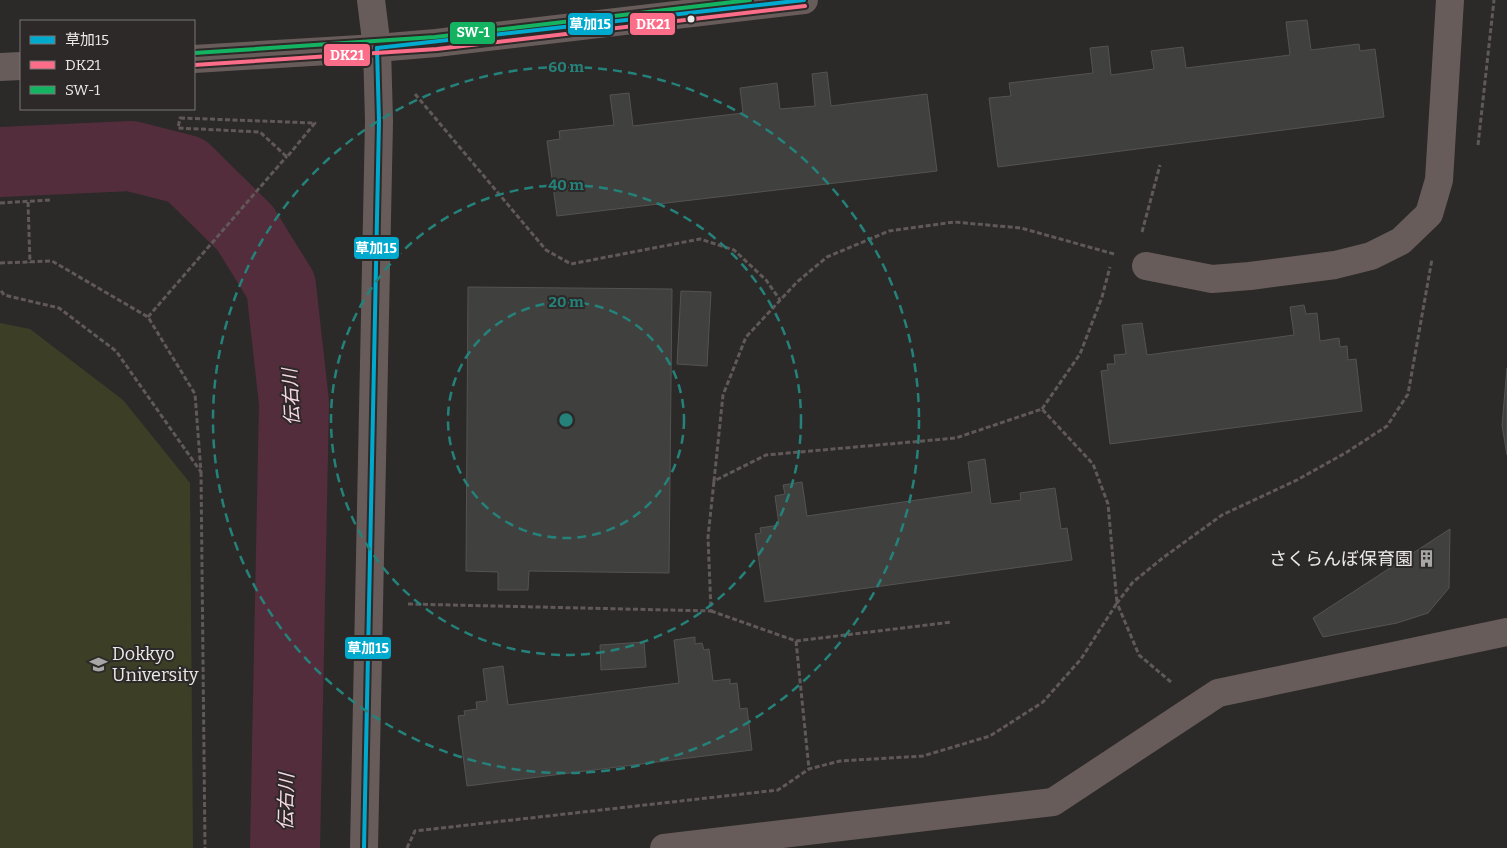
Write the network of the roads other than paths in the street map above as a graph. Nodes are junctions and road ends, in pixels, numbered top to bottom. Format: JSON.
{"nodes":[{"id":1,"x":371,"y":0,"type":"edge"},
{"id":2,"x":804,"y":0,"type":"edge"},
{"id":3,"x":1450,"y":0,"type":"edge"},
{"id":4,"x":377,"y":48,"type":"junction"},
{"id":5,"x":195,"y":59,"type":"edge"},
{"id":6,"x":20,"y":66,"type":"edge"},
{"id":7,"x":0,"y":67,"type":"edge"},
{"id":8,"x":1146,"y":266,"type":"dead end"},
{"id":9,"x":1507,"y":632,"type":"edge"},
{"id":10,"x":364,"y":848,"type":"edge"},
{"id":11,"x":664,"y":848,"type":"edge"}],
"edges":[{"from":1,"to":4,"type":"street"},
{"from":2,"to":4,"type":"street"},
{"from":3,"to":8,"type":"street"},
{"from":4,"to":5,"type":"street"},
{"from":4,"to":10,"type":"street"},
{"from":6,"to":7,"type":"street"},
{"from":9,"to":11,"type":"street"}]}
